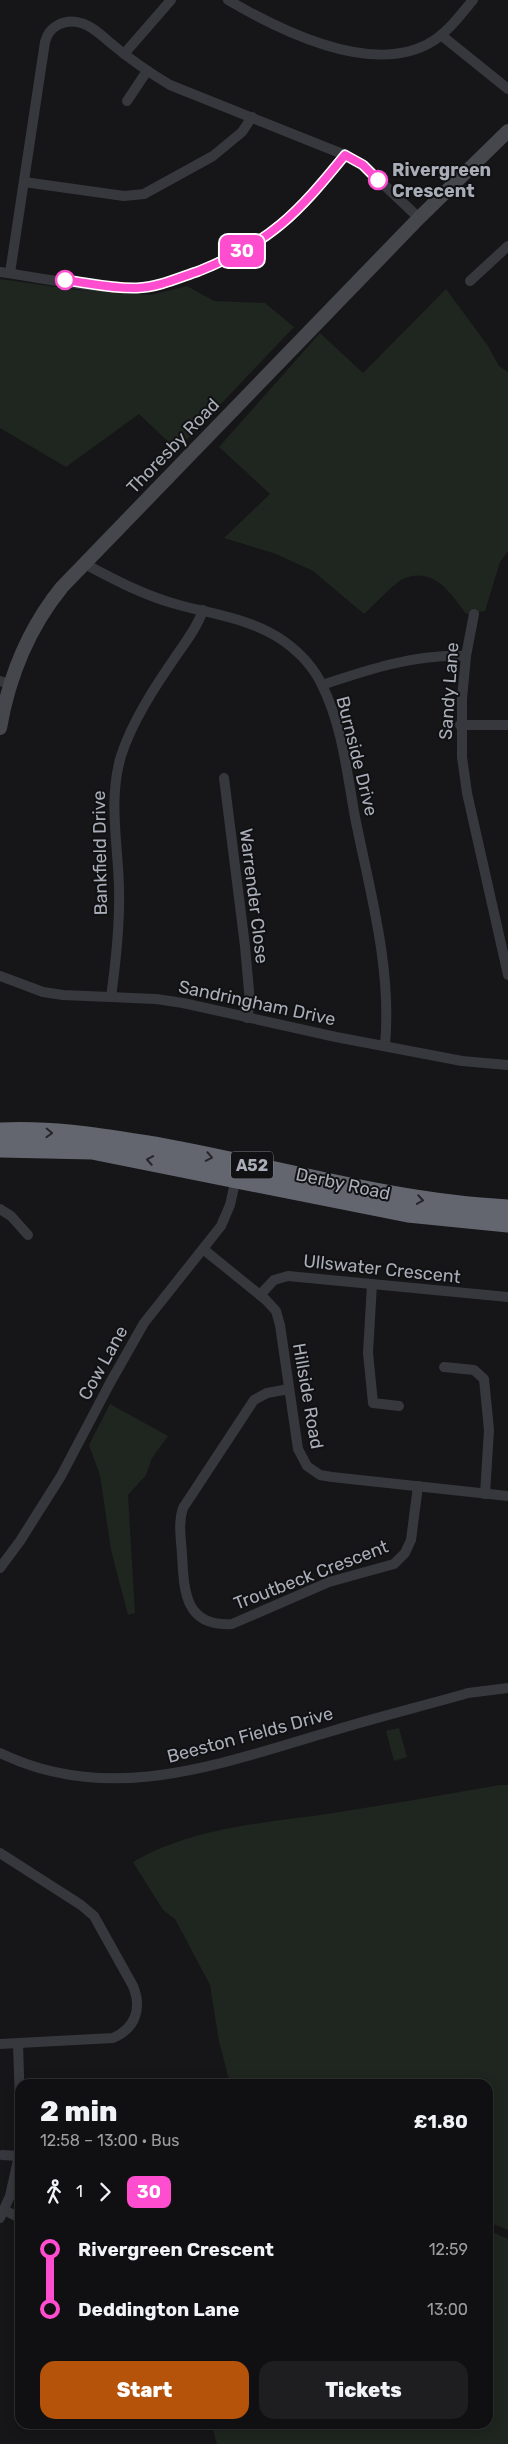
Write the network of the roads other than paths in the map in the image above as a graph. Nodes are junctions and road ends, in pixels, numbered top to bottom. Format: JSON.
{"nodes":[{"id":1,"x":171,"y":0,"type":"edge"},
{"id":2,"x":228,"y":0,"type":"edge"},
{"id":3,"x":473,"y":0,"type":"edge"},
{"id":4,"x":441,"y":35,"type":"junction"},
{"id":5,"x":124,"y":54,"type":"junction"},
{"id":6,"x":147,"y":72,"type":"junction"},
{"id":7,"x":508,"y":89,"type":"edge"},
{"id":8,"x":127,"y":101,"type":"dead end"},
{"id":9,"x":252,"y":116,"type":"junction"},
{"id":10,"x":508,"y":131,"type":"edge"},
{"id":11,"x":345,"y":155,"type":"junction"},
{"id":12,"x":24,"y":182,"type":"junction"},
{"id":13,"x":420,"y":218,"type":"junction"},
{"id":14,"x":506,"y":251,"type":"edge"},
{"id":15,"x":5,"y":273,"type":"edge"},
{"id":16,"x":470,"y":281,"type":"dead end"},
{"id":17,"x":85,"y":564,"type":"junction"},
{"id":18,"x":202,"y":610,"type":"junction"},
{"id":19,"x":474,"y":614,"type":"dead end"},
{"id":20,"x":466,"y":656,"type":"junction"},
{"id":21,"x":5,"y":683,"type":"edge"},
{"id":22,"x":322,"y":685,"type":"junction"},
{"id":23,"x":460,"y":725,"type":"junction"},
{"id":24,"x":508,"y":725,"type":"edge"},
{"id":25,"x":0,"y":728,"type":"edge"},
{"id":26,"x":224,"y":778,"type":"dead end"},
{"id":27,"x":508,"y":975,"type":"edge"},
{"id":28,"x":0,"y":976,"type":"edge"},
{"id":29,"x":111,"y":997,"type":"junction"},
{"id":30,"x":247,"y":1018,"type":"junction"},
{"id":31,"x":386,"y":1045,"type":"junction"},
{"id":32,"x":508,"y":1065,"type":"edge"},
{"id":33,"x":0,"y":1132,"type":"edge"},
{"id":34,"x":0,"y":1148,"type":"edge"},
{"id":35,"x":236,"y":1178,"type":"junction"},
{"id":36,"x":0,"y":1209,"type":"edge"},
{"id":37,"x":508,"y":1209,"type":"edge"},
{"id":38,"x":508,"y":1223,"type":"edge"},
{"id":39,"x":28,"y":1235,"type":"dead end"},
{"id":40,"x":203,"y":1249,"type":"junction"},
{"id":41,"x":372,"y":1284,"type":"junction"},
{"id":42,"x":260,"y":1296,"type":"junction"},
{"id":43,"x":508,"y":1297,"type":"edge"},
{"id":44,"x":444,"y":1367,"type":"dead end"},
{"id":45,"x":289,"y":1389,"type":"junction"},
{"id":46,"x":399,"y":1406,"type":"dead end"},
{"id":47,"x":418,"y":1486,"type":"junction"},
{"id":48,"x":485,"y":1494,"type":"junction"},
{"id":49,"x":508,"y":1496,"type":"edge"},
{"id":50,"x":0,"y":1568,"type":"edge"},
{"id":51,"x":508,"y":1688,"type":"edge"},
{"id":52,"x":0,"y":1753,"type":"edge"},
{"id":53,"x":0,"y":1853,"type":"edge"},
{"id":54,"x":0,"y":2044,"type":"edge"},
{"id":55,"x":18,"y":2044,"type":"junction"},
{"id":56,"x":19,"y":2079,"type":"edge"},
{"id":57,"x":15,"y":2154,"type":"edge"},
{"id":58,"x":2,"y":2155,"type":"dead end"},
{"id":59,"x":15,"y":2168,"type":"edge"},
{"id":60,"x":2,"y":2214,"type":"edge"},
{"id":61,"x":15,"y":2217,"type":"edge"}],
"edges":[{"from":1,"to":5,"type":"street"},
{"from":2,"to":4,"type":"street"},
{"from":3,"to":4,"type":"street"},
{"from":4,"to":7,"type":"street"},
{"from":5,"to":6,"type":"street"},
{"from":5,"to":12,"type":"street"},
{"from":6,"to":8,"type":"street"},
{"from":6,"to":9,"type":"street"},
{"from":9,"to":11,"type":"street"},
{"from":9,"to":12,"type":"street"},
{"from":10,"to":13,"type":"street","name":"Thoresby Road"},
{"from":11,"to":13,"type":"street"},
{"from":11,"to":15,"type":"street"},
{"from":12,"to":15,"type":"street"},
{"from":13,"to":17,"type":"street","name":"Thoresby Road"},
{"from":14,"to":16,"type":"street"},
{"from":17,"to":18,"type":"street","name":"Burnside Drive"},
{"from":17,"to":21,"type":"street","name":"Thoresby Road"},
{"from":18,"to":22,"type":"street","name":"Burnside Drive"},
{"from":18,"to":29,"type":"street","name":"Bankfield Drive"},
{"from":19,"to":20,"type":"street","name":"Sandy Lane"},
{"from":20,"to":22,"type":"street"},
{"from":20,"to":23,"type":"street","name":"Sandy Lane"},
{"from":21,"to":25,"type":"street","name":"Thoresby Road"},
{"from":22,"to":31,"type":"street","name":"Burnside Drive"},
{"from":23,"to":24,"type":"street"},
{"from":23,"to":27,"type":"street","name":"Sandy Lane"},
{"from":26,"to":30,"type":"street","name":"Warrender Close"},
{"from":28,"to":29,"type":"street","name":"Sandringham Drive"},
{"from":29,"to":30,"type":"street","name":"Sandringham Drive"},
{"from":30,"to":31,"type":"street","name":"Sandringham Drive"},
{"from":31,"to":32,"type":"street","name":"Sandringham Drive"},
{"from":33,"to":37,"type":"highway","name":"Derby Road","number":"A52","one_way":true},
{"from":35,"to":34,"type":"highway","name":"Derby Road","number":"A52","one_way":true},
{"from":35,"to":38,"type":"highway","name":"Derby Road","number":"A52"},
{"from":35,"to":40,"type":"street","name":"Cow Lane"},
{"from":36,"to":39,"type":"street"},
{"from":40,"to":42,"type":"street","name":"Hillside Road"},
{"from":40,"to":50,"type":"street","name":"Cow Lane"},
{"from":41,"to":42,"type":"street","name":"Ullswater Crescent"},
{"from":41,"to":43,"type":"street","name":"Ullswater Crescent"},
{"from":41,"to":46,"type":"street"},
{"from":42,"to":45,"type":"street","name":"Hillside Road"},
{"from":44,"to":48,"type":"street"},
{"from":45,"to":47,"type":"street","name":"Hillside Road"},
{"from":45,"to":47,"type":"street","name":"Troutbeck Crescent"},
{"from":47,"to":48,"type":"street","name":"Hillside Road"},
{"from":48,"to":49,"type":"street","name":"Hillside Road"},
{"from":51,"to":52,"type":"street","name":"Beeston Fields Drive"},
{"from":53,"to":55,"type":"street"},
{"from":54,"to":55,"type":"street"},
{"from":55,"to":56,"type":"street"},
{"from":57,"to":58,"type":"street"},
{"from":59,"to":60,"type":"street"},
{"from":60,"to":61,"type":"street"}]}
